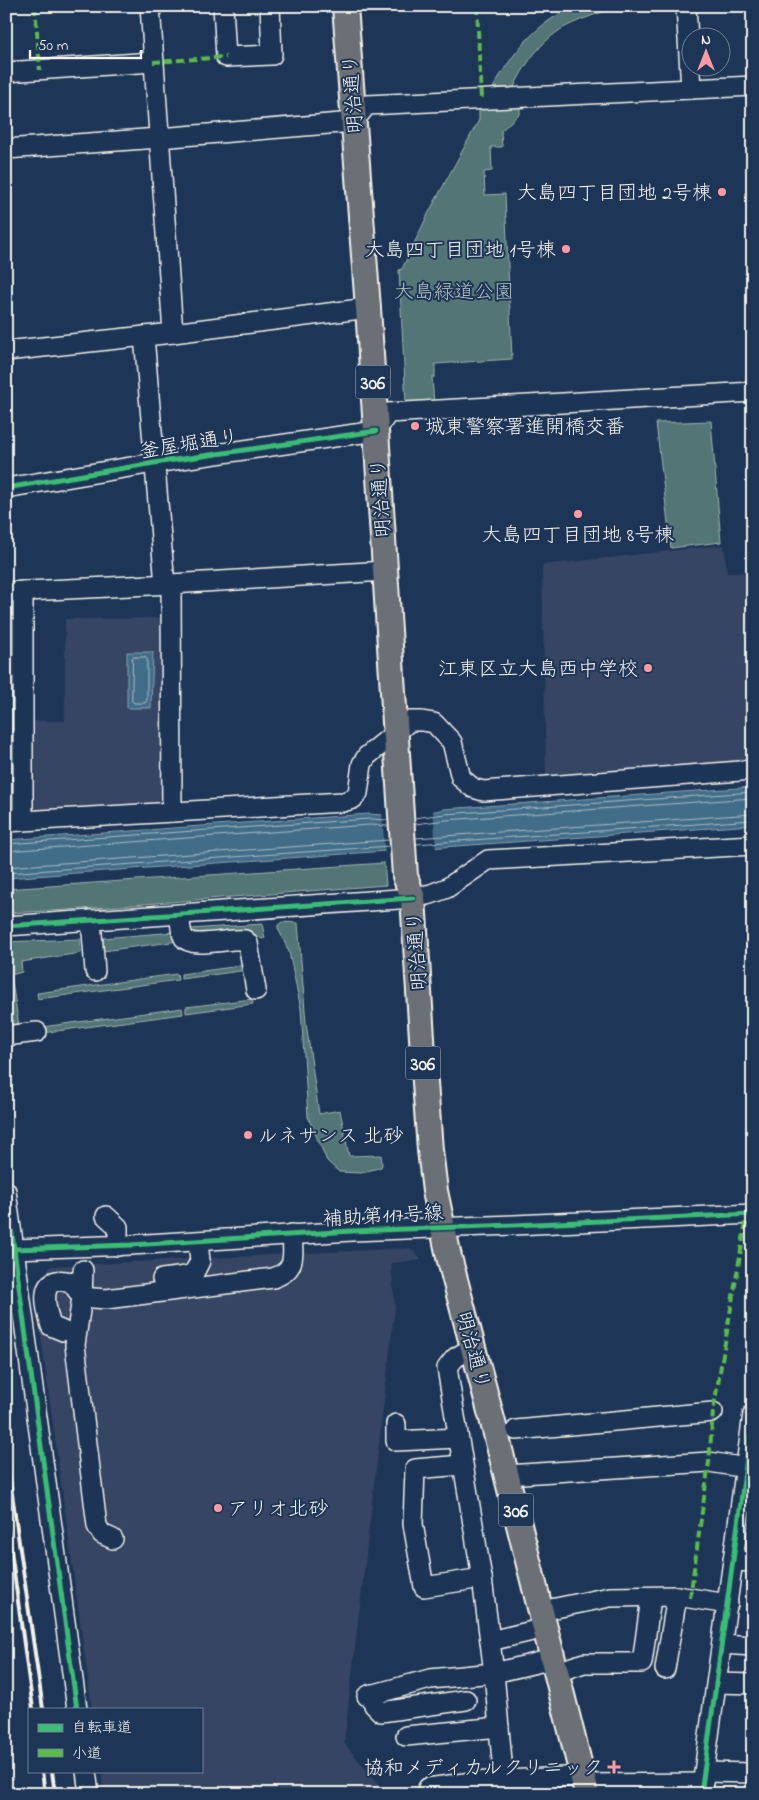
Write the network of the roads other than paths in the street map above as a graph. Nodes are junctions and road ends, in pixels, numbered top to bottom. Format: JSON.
{"nodes":[{"id":1,"x":150,"y":6,"type":"edge"},
{"id":2,"x":223,"y":6,"type":"edge"},
{"id":3,"x":270,"y":6,"type":"edge"},
{"id":4,"x":345,"y":6,"type":"edge"},
{"id":5,"x":360,"y":6,"type":"edge"},
{"id":6,"x":686,"y":6,"type":"edge"},
{"id":7,"x":153,"y":62,"type":"junction"},
{"id":8,"x":6,"y":72,"type":"edge"},
{"id":9,"x":753,"y":86,"type":"edge"},
{"id":10,"x":691,"y":89,"type":"junction"},
{"id":11,"x":360,"y":113,"type":"junction"},
{"id":12,"x":159,"y":138,"type":"junction"},
{"id":13,"x":6,"y":149,"type":"edge"},
{"id":14,"x":368,"y":308,"type":"junction"},
{"id":15,"x":172,"y":333,"type":"junction"},
{"id":16,"x":144,"y":336,"type":"junction"},
{"id":17,"x":6,"y":351,"type":"edge"},
{"id":18,"x":753,"y":392,"type":"edge"},
{"id":19,"x":382,"y":422,"type":"junction"},
{"id":20,"x":154,"y":463,"type":"junction"},
{"id":21,"x":6,"y":488,"type":"edge"},
{"id":22,"x":385,"y":571,"type":"junction"},
{"id":23,"x":168,"y":584,"type":"junction"},
{"id":24,"x":15,"y":592,"type":"edge"},
{"id":25,"x":403,"y":727,"type":"junction"},
{"id":26,"x":753,"y":770,"type":"edge"},
{"id":27,"x":172,"y":812,"type":"junction"},
{"id":28,"x":14,"y":822,"type":"edge"},
{"id":29,"x":753,"y":845,"type":"edge"},
{"id":30,"x":412,"y":883,"type":"junction"},
{"id":31,"x":180,"y":914,"type":"junction"},
{"id":32,"x":91,"y":920,"type":"junction"},
{"id":33,"x":6,"y":926,"type":"edge"},
{"id":34,"x":95,"y":971,"type":"dead end"},
{"id":35,"x":256,"y":990,"type":"dead end"},
{"id":36,"x":37,"y":1032,"type":"dead end"},
{"id":37,"x":6,"y":1036,"type":"edge"},
{"id":38,"x":6,"y":1191,"type":"edge"},
{"id":39,"x":753,"y":1214,"type":"edge"},
{"id":40,"x":106,"y":1216,"type":"dead end"},
{"id":41,"x":442,"y":1227,"type":"junction"},
{"id":42,"x":292,"y":1234,"type":"junction"},
{"id":43,"x":198,"y":1242,"type":"junction"},
{"id":44,"x":118,"y":1246,"type":"junction"},
{"id":45,"x":14,"y":1250,"type":"junction"},
{"id":46,"x":83,"y":1270,"type":"dead end"},
{"id":47,"x":183,"y":1283,"type":"junction"},
{"id":48,"x":104,"y":1288,"type":"dead end"},
{"id":49,"x":82,"y":1297,"type":"junction"},
{"id":50,"x":69,"y":1338,"type":"junction"},
{"id":51,"x":473,"y":1347,"type":"junction"},
{"id":52,"x":714,"y":1412,"type":"dead end"},
{"id":53,"x":752,"y":1423,"type":"edge"},
{"id":54,"x":396,"y":1424,"type":"dead end"},
{"id":55,"x":516,"y":1430,"type":"dead end"},
{"id":56,"x":458,"y":1438,"type":"junction"},
{"id":57,"x":462,"y":1465,"type":"junction"},
{"id":58,"x":749,"y":1469,"type":"edge"},
{"id":59,"x":507,"y":1475,"type":"junction"},
{"id":60,"x":113,"y":1539,"type":"dead end"},
{"id":61,"x":733,"y":1561,"type":"junction"},
{"id":62,"x":753,"y":1562,"type":"edge"},
{"id":63,"x":482,"y":1578,"type":"junction"},
{"id":64,"x":677,"y":1596,"type":"junction"},
{"id":65,"x":728,"y":1604,"type":"junction"},
{"id":66,"x":650,"y":1605,"type":"dead end"},
{"id":67,"x":543,"y":1620,"type":"junction"},
{"id":68,"x":646,"y":1636,"type":"junction"},
{"id":69,"x":670,"y":1640,"type":"junction"},
{"id":70,"x":490,"y":1641,"type":"junction"},
{"id":71,"x":722,"y":1644,"type":"junction"},
{"id":72,"x":753,"y":1646,"type":"edge"},
{"id":73,"x":555,"y":1665,"type":"junction"},
{"id":74,"x":665,"y":1669,"type":"dead end"},
{"id":75,"x":494,"y":1673,"type":"junction"},
{"id":76,"x":717,"y":1683,"type":"junction"},
{"id":77,"x":753,"y":1684,"type":"edge"},
{"id":78,"x":466,"y":1700,"type":"dead end"},
{"id":79,"x":77,"y":1708,"type":"edge"},
{"id":80,"x":499,"y":1727,"type":"junction"},
{"id":81,"x":406,"y":1736,"type":"dead end"},
{"id":82,"x":86,"y":1772,"type":"edge"},
{"id":83,"x":753,"y":1773,"type":"edge"},
{"id":84,"x":703,"y":1783,"type":"edge"},
{"id":85,"x":585,"y":1785,"type":"edge"},
{"id":86,"x":505,"y":1787,"type":"edge"},
{"id":87,"x":428,"y":1788,"type":"dead end"},
{"id":88,"x":89,"y":1794,"type":"edge"}],
"edges":[{"from":1,"to":7,"type":"street"},
{"from":2,"to":3,"type":"street"},
{"from":4,"to":11,"type":"main road","name":"明治通り","number":"306"},
{"from":5,"to":11,"type":"main road","name":"明治通り","number":"306"},
{"from":6,"to":10,"type":"street"},
{"from":7,"to":8,"type":"street"},
{"from":7,"to":12,"type":"street"},
{"from":9,"to":10,"type":"street"},
{"from":10,"to":11,"type":"street"},
{"from":11,"to":12,"type":"street"},
{"from":11,"to":14,"type":"main road","name":"明治通り","number":"306"},
{"from":11,"to":19,"type":"main road","name":"明治通り","number":"306"},
{"from":12,"to":13,"type":"street"},
{"from":12,"to":15,"type":"street"},
{"from":14,"to":15,"type":"street"},
{"from":14,"to":19,"type":"main road","name":"明治通り","number":"306"},
{"from":15,"to":16,"type":"street"},
{"from":16,"to":17,"type":"street"},
{"from":16,"to":20,"type":"street"},
{"from":18,"to":19,"type":"street","name":"釜屋堀通り"},
{"from":19,"to":20,"type":"street","name":"釜屋堀通り"},
{"from":19,"to":22,"type":"main road","name":"明治通り","number":"306"},
{"from":19,"to":25,"type":"main road","name":"明治通り","number":"306"},
{"from":20,"to":21,"type":"street","name":"釜屋堀通り"},
{"from":20,"to":23,"type":"street"},
{"from":22,"to":23,"type":"street"},
{"from":22,"to":25,"type":"main road","name":"明治通り","number":"306"},
{"from":23,"to":24,"type":"street"},
{"from":23,"to":27,"type":"street"},
{"from":24,"to":28,"type":"street"},
{"from":25,"to":26,"type":"street"},
{"from":25,"to":27,"type":"street"},
{"from":25,"to":30,"type":"main road","name":"明治通り","number":"306"},
{"from":27,"to":28,"type":"street"},
{"from":29,"to":30,"type":"street"},
{"from":30,"to":31,"type":"street"},
{"from":30,"to":41,"type":"main road","name":"明治通り","number":"306"},
{"from":31,"to":32,"type":"street"},
{"from":31,"to":35,"type":"street"},
{"from":32,"to":33,"type":"street"},
{"from":32,"to":34,"type":"street"},
{"from":36,"to":37,"type":"street"},
{"from":38,"to":45,"type":"street"},
{"from":39,"to":41,"type":"street","name":"補助第117号線"},
{"from":40,"to":44,"type":"street"},
{"from":41,"to":42,"type":"street","name":"補助第117号線"},
{"from":41,"to":51,"type":"main road","name":"明治通り","number":"306"},
{"from":42,"to":43,"type":"street","name":"補助第117号線"},
{"from":42,"to":47,"type":"street"},
{"from":43,"to":44,"type":"street","name":"補助第117号線"},
{"from":43,"to":47,"type":"street"},
{"from":44,"to":45,"type":"street","name":"補助第117号線"},
{"from":45,"to":79,"type":"street"},
{"from":46,"to":49,"type":"street"},
{"from":47,"to":48,"type":"street"},
{"from":47,"to":49,"type":"street"},
{"from":49,"to":50,"type":"street"},
{"from":49,"to":50,"type":"street"},
{"from":50,"to":60,"type":"street"},
{"from":51,"to":56,"type":"street"},
{"from":51,"to":59,"type":"main road","name":"明治通り","number":"306"},
{"from":52,"to":55,"type":"street"},
{"from":53,"to":58,"type":"street"},
{"from":54,"to":56,"type":"street"},
{"from":56,"to":57,"type":"street"},
{"from":57,"to":63,"type":"street"},
{"from":57,"to":63,"type":"street"},
{"from":58,"to":59,"type":"street"},
{"from":58,"to":61,"type":"street"},
{"from":59,"to":67,"type":"main road","name":"明治通り","number":"306"},
{"from":61,"to":62,"type":"street"},
{"from":61,"to":65,"type":"street"},
{"from":63,"to":70,"type":"street"},
{"from":64,"to":65,"type":"street"},
{"from":64,"to":67,"type":"street"},
{"from":64,"to":69,"type":"street"},
{"from":65,"to":71,"type":"street"},
{"from":66,"to":68,"type":"street"},
{"from":67,"to":70,"type":"street"},
{"from":67,"to":73,"type":"main road","name":"明治通り","number":"306"},
{"from":68,"to":69,"type":"street"},
{"from":68,"to":73,"type":"street"},
{"from":69,"to":74,"type":"street"},
{"from":70,"to":75,"type":"street"},
{"from":71,"to":72,"type":"street"},
{"from":71,"to":76,"type":"street"},
{"from":73,"to":75,"type":"street"},
{"from":73,"to":85,"type":"main road","name":"明治通り","number":"306"},
{"from":75,"to":78,"type":"street"},
{"from":75,"to":80,"type":"street"},
{"from":76,"to":77,"type":"street"},
{"from":76,"to":84,"type":"street"},
{"from":80,"to":81,"type":"street"},
{"from":80,"to":86,"type":"street"},
{"from":82,"to":88,"type":"street"},
{"from":83,"to":84,"type":"street"},
{"from":84,"to":85,"type":"street"},
{"from":85,"to":86,"type":"street"},
{"from":86,"to":87,"type":"street"}]}
